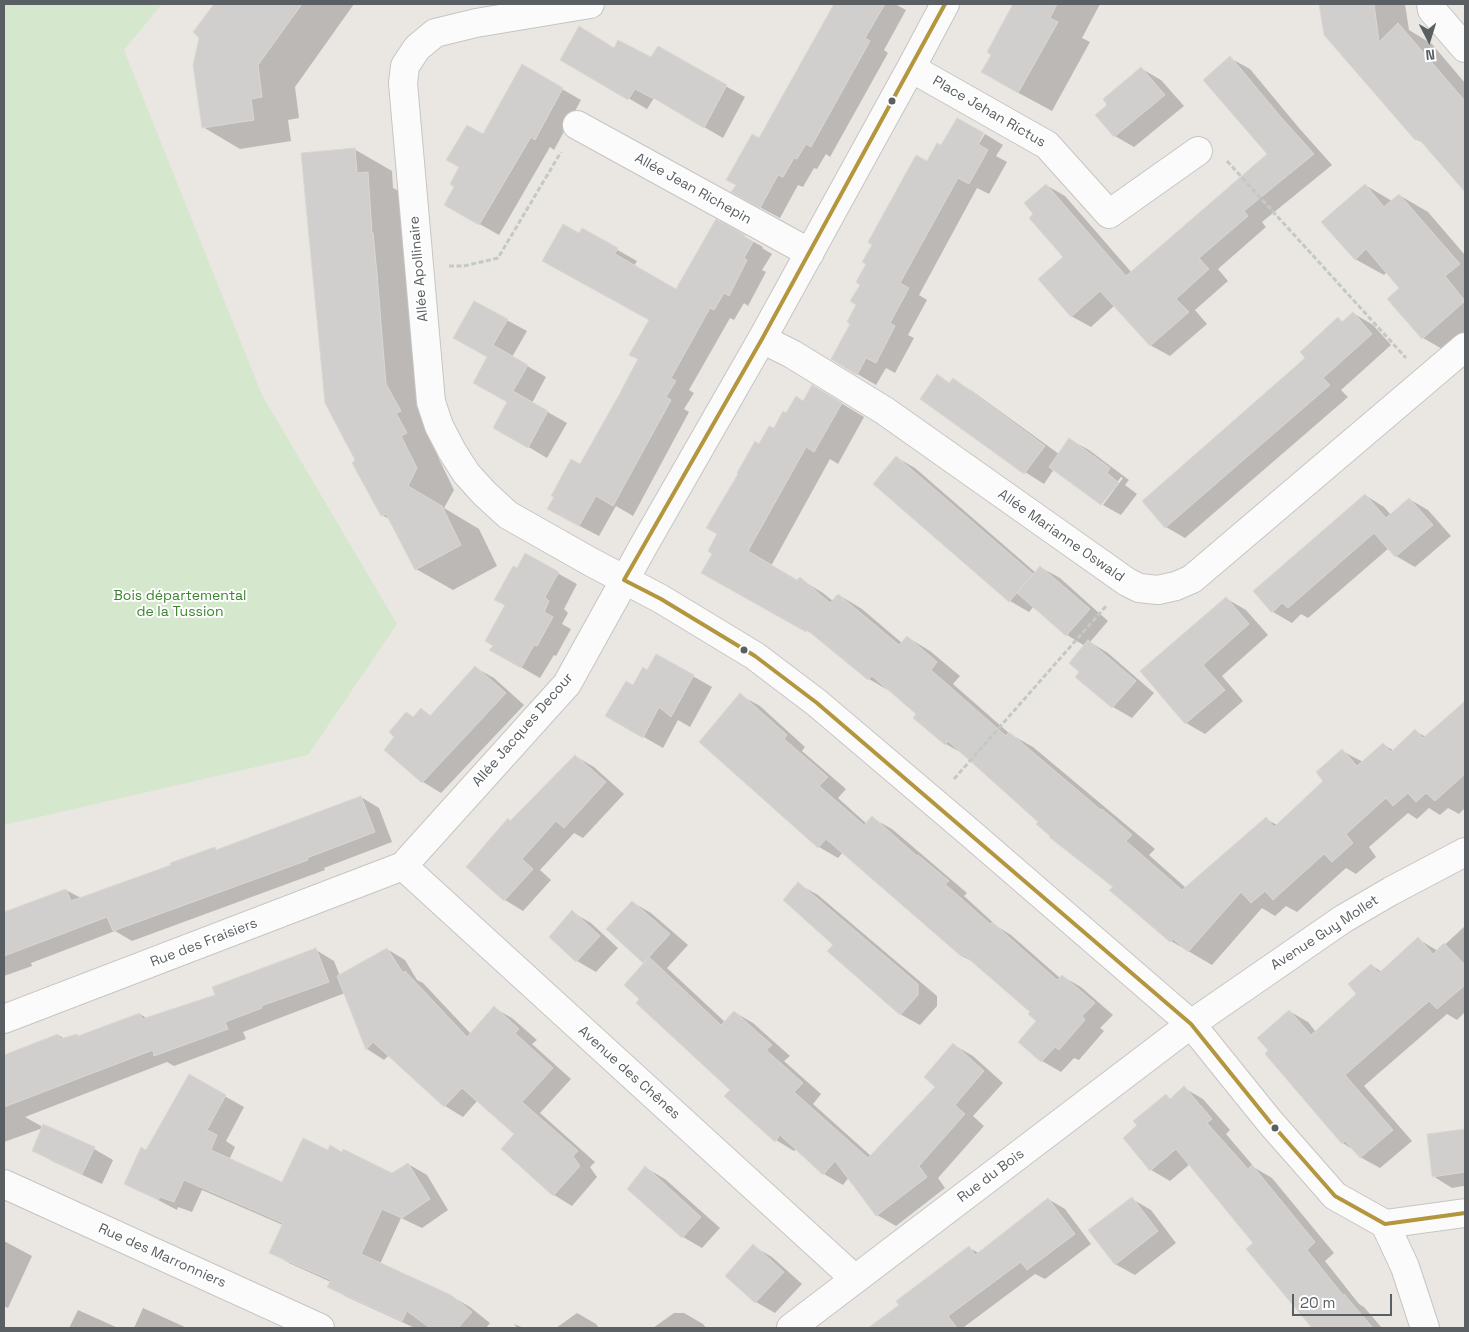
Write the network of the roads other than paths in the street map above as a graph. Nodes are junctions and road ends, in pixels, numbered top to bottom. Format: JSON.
{"nodes":[{"id":1,"x":590,"y":4,"type":"edge"},
{"id":2,"x":945,"y":4,"type":"edge"},
{"id":3,"x":1431,"y":4,"type":"edge"},
{"id":4,"x":1465,"y":48,"type":"edge"},
{"id":5,"x":911,"y":68,"type":"junction"},
{"id":6,"x":577,"y":125,"type":"road end"},
{"id":7,"x":1198,"y":151,"type":"road end"},
{"id":8,"x":810,"y":253,"type":"junction"},
{"id":9,"x":762,"y":338,"type":"junction"},
{"id":10,"x":1465,"y":347,"type":"edge"},
{"id":11,"x":624,"y":580,"type":"junction"},
{"id":12,"x":1465,"y":852,"type":"edge"},
{"id":13,"x":403,"y":866,"type":"junction"},
{"id":14,"x":4,"y":1019,"type":"edge"},
{"id":15,"x":1191,"y":1024,"type":"junction"},
{"id":16,"x":4,"y":1184,"type":"edge"},
{"id":17,"x":1465,"y":1213,"type":"edge"},
{"id":18,"x":1384,"y":1224,"type":"junction"},
{"id":19,"x":855,"y":1279,"type":"junction"},
{"id":20,"x":320,"y":1328,"type":"edge"},
{"id":21,"x":791,"y":1328,"type":"edge"},
{"id":22,"x":1425,"y":1328,"type":"edge"}],
"edges":[{"from":1,"to":11,"type":"street","name":"Allée Apollinaire"},
{"from":2,"to":5,"type":"street","name":"Allée Jacques Decour"},
{"from":3,"to":4,"type":"street"},
{"from":5,"to":7,"type":"street","name":"Place Jehan Rictus"},
{"from":5,"to":8,"type":"street","name":"Allée Jacques Decour"},
{"from":6,"to":8,"type":"street","name":"Allée Jean Richepin"},
{"from":8,"to":9,"type":"street","name":"Allée Jacques Decour"},
{"from":9,"to":10,"type":"street","name":"Allée Marianne Oswald"},
{"from":9,"to":11,"type":"street","name":"Allée Jacques Decour"},
{"from":11,"to":13,"type":"street","name":"Allée Jacques Decour"},
{"from":11,"to":15,"type":"street","name":"Allée Apollinaire"},
{"from":12,"to":15,"type":"street","name":"Avenue Guy Mollet"},
{"from":13,"to":14,"type":"street","name":"Rue des Fraisiers"},
{"from":13,"to":19,"type":"street","name":"Avenue des Chênes"},
{"from":15,"to":18,"type":"street","name":"Allée Apollinaire"},
{"from":15,"to":19,"type":"street","name":"Rue du Bois"},
{"from":16,"to":20,"type":"street","name":"Rue des Marronniers"},
{"from":17,"to":18,"type":"street"},
{"from":18,"to":22,"type":"street"},
{"from":19,"to":21,"type":"street","name":"Rue du Bois"}]}
